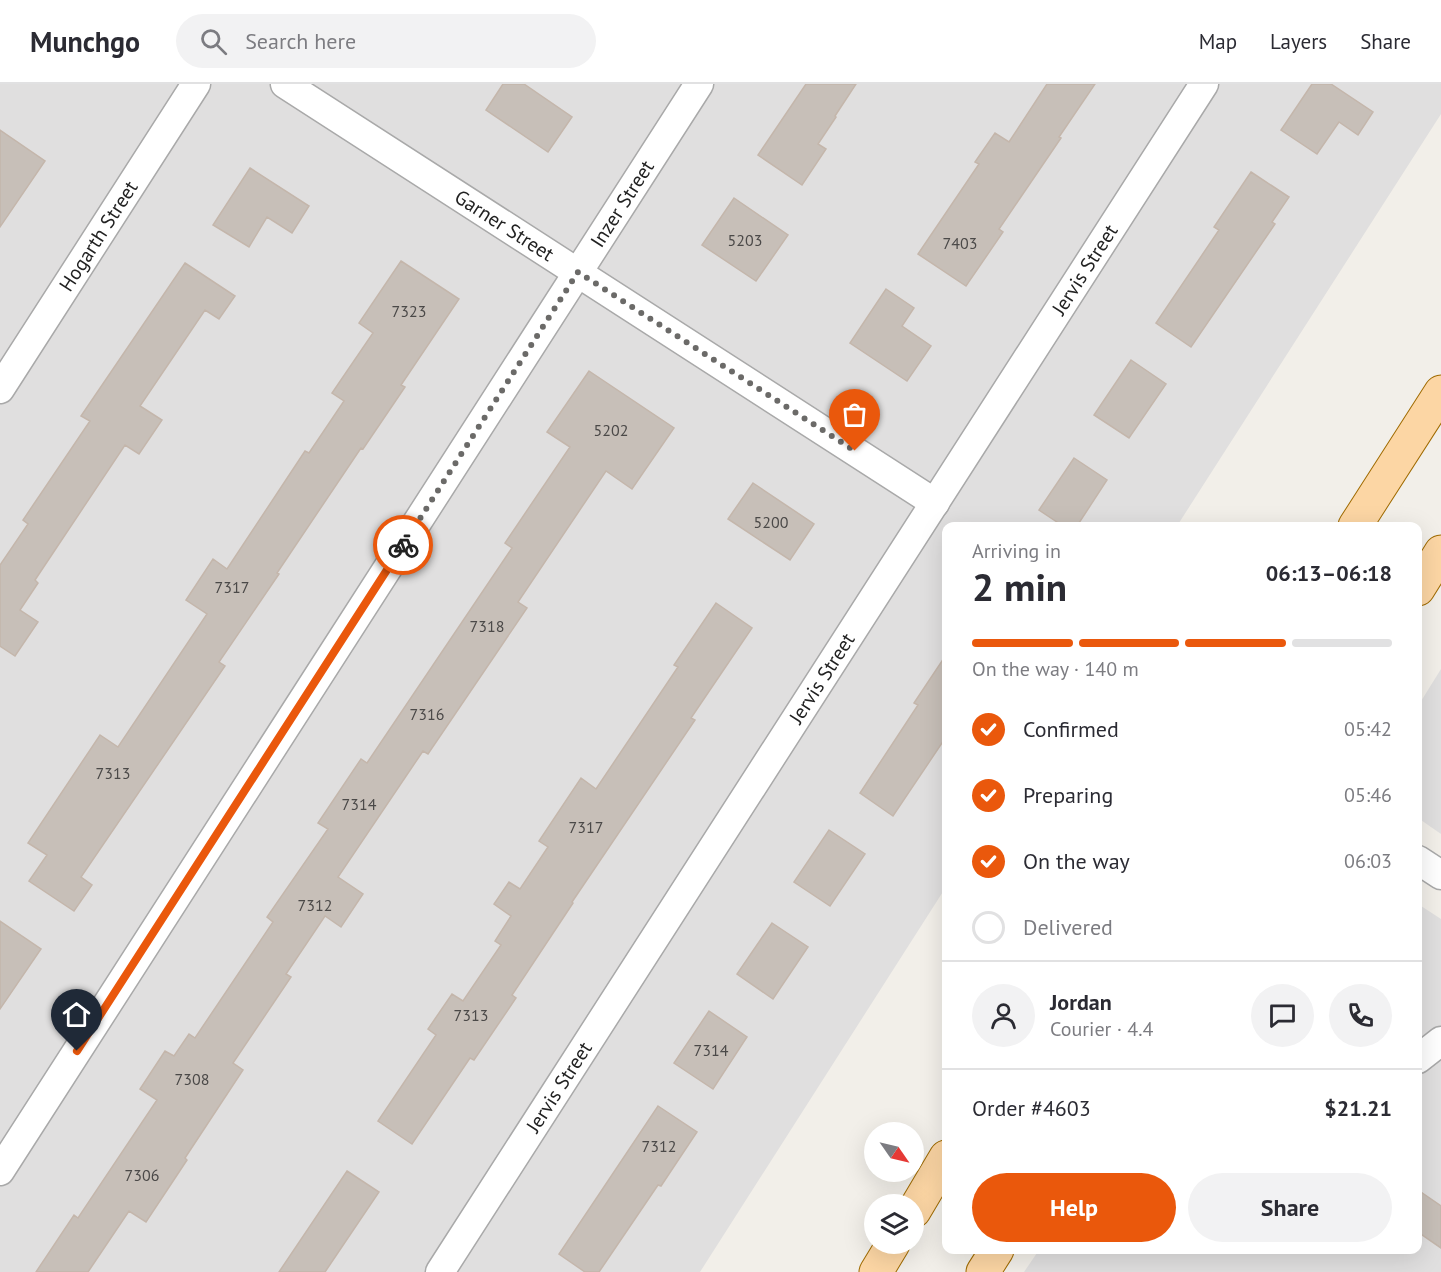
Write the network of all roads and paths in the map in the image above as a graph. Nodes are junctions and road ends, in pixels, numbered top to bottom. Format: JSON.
{"nodes":[{"id":1,"x":196,"y":84,"type":"edge"},
{"id":2,"x":285,"y":84,"type":"edge"},
{"id":3,"x":699,"y":84,"type":"edge"},
{"id":4,"x":1204,"y":84,"type":"edge"},
{"id":5,"x":578,"y":272,"type":"junction"},
{"id":6,"x":0,"y":389,"type":"edge"},
{"id":7,"x":1441,"y":392,"type":"edge"},
{"id":8,"x":934,"y":502,"type":"junction"},
{"id":9,"x":1358,"y":522,"type":"edge"},
{"id":10,"x":1441,"y":552,"type":"edge"},
{"id":11,"x":1422,"y":583,"type":"edge"},
{"id":12,"x":1422,"y":863,"type":"edge"},
{"id":13,"x":1441,"y":875,"type":"edge"},
{"id":14,"x":1441,"y":1041,"type":"edge"},
{"id":15,"x":1422,"y":1056,"type":"edge"},
{"id":16,"x":942,"y":1164,"type":"edge"},
{"id":17,"x":0,"y":1171,"type":"edge"},
{"id":18,"x":924,"y":1194,"type":"edge"},
{"id":19,"x":887,"y":1254,"type":"edge"},
{"id":20,"x":994,"y":1254,"type":"edge"},
{"id":21,"x":440,"y":1272,"type":"edge"},
{"id":22,"x":876,"y":1272,"type":"edge"},
{"id":23,"x":983,"y":1272,"type":"edge"}],
"edges":[{"from":1,"to":6,"type":"street","name":"Hogarth Street"},
{"from":2,"to":5,"type":"street","name":"Garner Street"},
{"from":3,"to":5,"type":"street","name":"Inzer Street"},
{"from":4,"to":8,"type":"street","name":"Jervis Street"},
{"from":5,"to":8,"type":"street","name":"Garner Street"},
{"from":5,"to":17,"type":"street","name":"Inzer Street"},
{"from":7,"to":9,"type":"main road"},
{"from":8,"to":21,"type":"street","name":"Jervis Street"},
{"from":10,"to":11,"type":"main road"},
{"from":12,"to":13,"type":"street"},
{"from":14,"to":15,"type":"street"},
{"from":16,"to":18,"type":"main road"},
{"from":19,"to":22,"type":"main road"},
{"from":20,"to":23,"type":"main road"}]}
